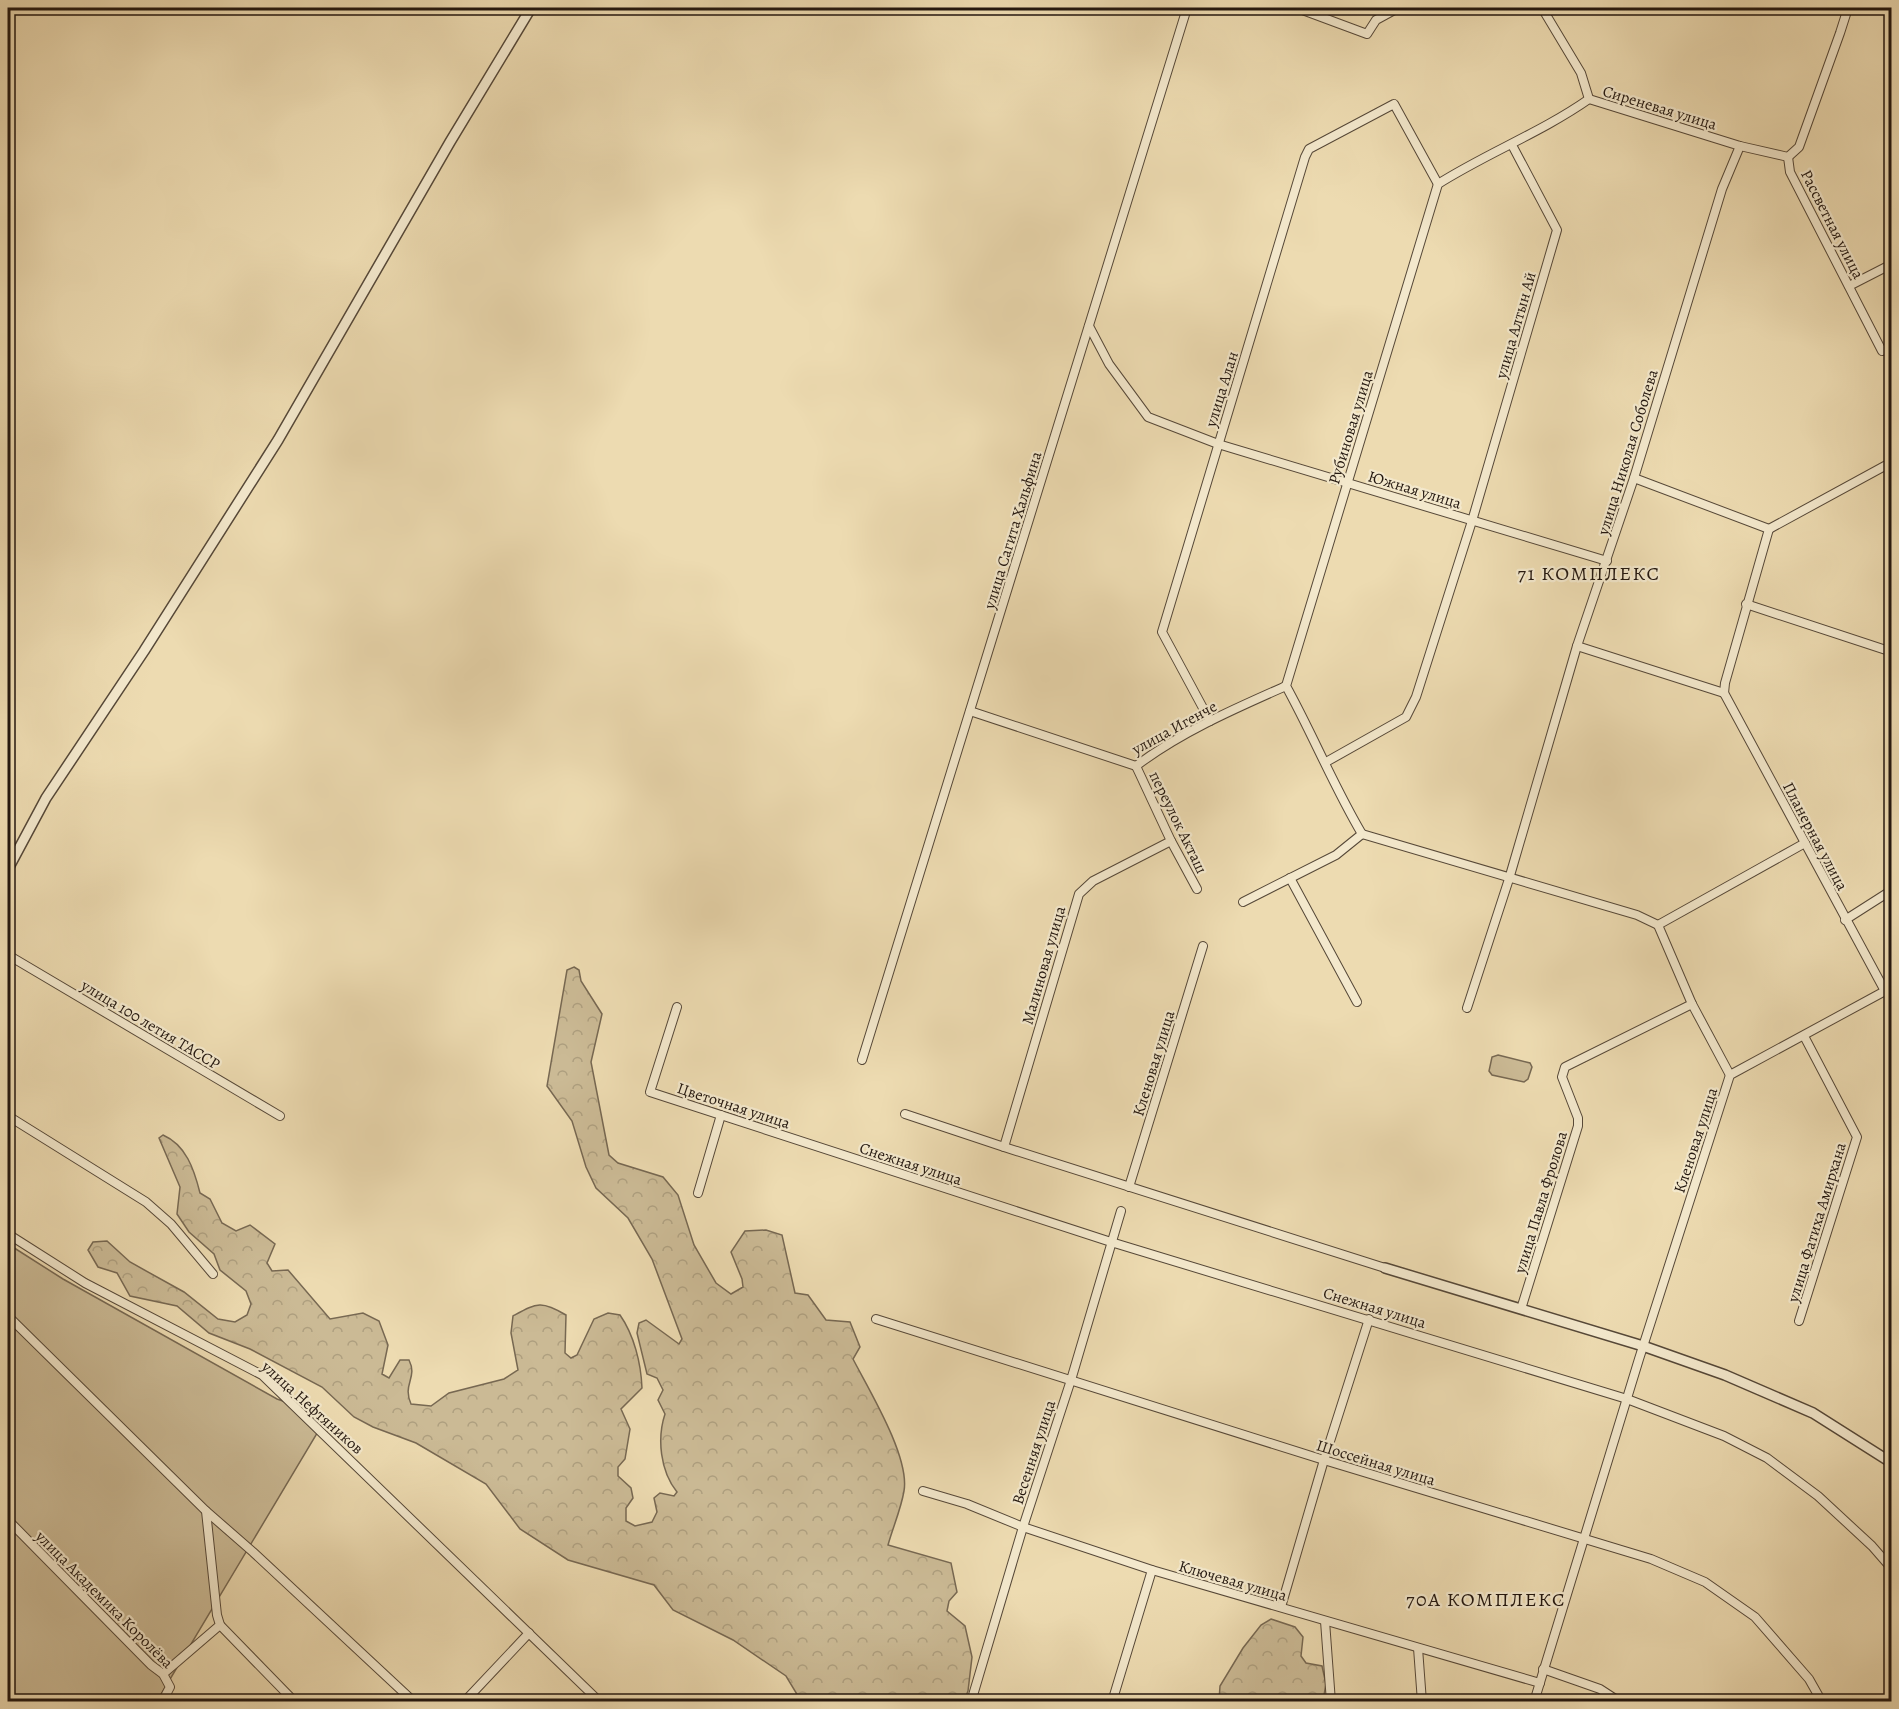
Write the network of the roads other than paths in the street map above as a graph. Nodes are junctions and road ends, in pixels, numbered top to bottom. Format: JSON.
{"nodes":[{"id":1,"x":531,"y":8,"type":"edge"},
{"id":2,"x":1187,"y":8,"type":"edge"},
{"id":3,"x":1297,"y":8,"type":"edge"},
{"id":4,"x":1398,"y":8,"type":"edge"},
{"id":5,"x":1542,"y":8,"type":"edge"},
{"id":6,"x":1848,"y":8,"type":"edge"},
{"id":7,"x":1589,"y":99,"type":"junction"},
{"id":8,"x":1512,"y":145,"type":"junction"},
{"id":9,"x":1740,"y":146,"type":"junction"},
{"id":10,"x":1788,"y":157,"type":"junction"},
{"id":11,"x":1437,"y":184,"type":"junction"},
{"id":12,"x":1892,"y":264,"type":"edge"},
{"id":13,"x":1849,"y":286,"type":"junction"},
{"id":14,"x":1089,"y":326,"type":"junction"},
{"id":15,"x":1882,"y":351,"type":"dead end"},
{"id":16,"x":1218,"y":444,"type":"junction"},
{"id":17,"x":1892,"y":462,"type":"edge"},
{"id":18,"x":1634,"y":477,"type":"junction"},
{"id":19,"x":1347,"y":482,"type":"junction"},
{"id":20,"x":1472,"y":521,"type":"junction"},
{"id":21,"x":1769,"y":529,"type":"junction"},
{"id":22,"x":1607,"y":561,"type":"junction"},
{"id":23,"x":1746,"y":604,"type":"junction"},
{"id":24,"x":1577,"y":646,"type":"junction"},
{"id":25,"x":1892,"y":652,"type":"edge"},
{"id":26,"x":1286,"y":686,"type":"junction"},
{"id":27,"x":1724,"y":693,"type":"junction"},
{"id":28,"x":970,"y":711,"type":"junction"},
{"id":29,"x":1210,"y":721,"type":"junction"},
{"id":30,"x":1326,"y":762,"type":"junction"},
{"id":31,"x":1136,"y":766,"type":"junction"},
{"id":32,"x":1362,"y":834,"type":"junction"},
{"id":33,"x":1171,"y":841,"type":"junction"},
{"id":34,"x":1805,"y":843,"type":"junction"},
{"id":35,"x":8,"y":869,"type":"edge"},
{"id":36,"x":1290,"y":878,"type":"junction"},
{"id":37,"x":1509,"y":879,"type":"junction"},
{"id":38,"x":1197,"y":889,"type":"dead end"},
{"id":39,"x":1892,"y":890,"type":"edge"},
{"id":40,"x":1243,"y":902,"type":"dead end"},
{"id":41,"x":1845,"y":920,"type":"junction"},
{"id":42,"x":1658,"y":925,"type":"junction"},
{"id":43,"x":1203,"y":946,"type":"dead end"},
{"id":44,"x":8,"y":955,"type":"edge"},
{"id":45,"x":1888,"y":992,"type":"edge"},
{"id":46,"x":1357,"y":1002,"type":"dead end"},
{"id":47,"x":1692,"y":1004,"type":"junction"},
{"id":48,"x":677,"y":1007,"type":"dead end"},
{"id":49,"x":1467,"y":1008,"type":"dead end"},
{"id":50,"x":1804,"y":1036,"type":"junction"},
{"id":51,"x":862,"y":1060,"type":"dead end"},
{"id":52,"x":1730,"y":1075,"type":"junction"},
{"id":53,"x":905,"y":1114,"type":"dead end"},
{"id":54,"x":721,"y":1115,"type":"junction"},
{"id":55,"x":8,"y":1116,"type":"edge"},
{"id":56,"x":280,"y":1116,"type":"dead end"},
{"id":57,"x":811,"y":1144,"type":"joint"},
{"id":58,"x":1004,"y":1147,"type":"junction"},
{"id":59,"x":1129,"y":1188,"type":"junction"},
{"id":60,"x":698,"y":1193,"type":"dead end"},
{"id":61,"x":1122,"y":1211,"type":"dead end"},
{"id":62,"x":8,"y":1234,"type":"edge"},
{"id":63,"x":1111,"y":1242,"type":"junction"},
{"id":64,"x":1385,"y":1268,"type":"joint"},
{"id":65,"x":213,"y":1274,"type":"dead end"},
{"id":66,"x":1521,"y":1309,"type":"junction"},
{"id":67,"x":8,"y":1316,"type":"edge"},
{"id":68,"x":876,"y":1319,"type":"dead end"},
{"id":69,"x":1369,"y":1319,"type":"junction"},
{"id":70,"x":1799,"y":1322,"type":"dead end"},
{"id":71,"x":1643,"y":1346,"type":"junction"},
{"id":72,"x":1071,"y":1380,"type":"junction"},
{"id":73,"x":1627,"y":1399,"type":"junction"},
{"id":74,"x":1324,"y":1460,"type":"junction"},
{"id":75,"x":1892,"y":1462,"type":"edge"},
{"id":76,"x":923,"y":1491,"type":"dead end"},
{"id":77,"x":206,"y":1511,"type":"junction"},
{"id":78,"x":8,"y":1520,"type":"edge"},
{"id":79,"x":1023,"y":1527,"type":"junction"},
{"id":80,"x":1583,"y":1539,"type":"junction"},
{"id":81,"x":1892,"y":1569,"type":"edge"},
{"id":82,"x":1152,"y":1570,"type":"junction"},
{"id":83,"x":1281,"y":1607,"type":"junction"},
{"id":84,"x":1325,"y":1621,"type":"junction"},
{"id":85,"x":220,"y":1625,"type":"junction"},
{"id":86,"x":529,"y":1633,"type":"junction"},
{"id":87,"x":1418,"y":1648,"type":"junction"},
{"id":88,"x":1543,"y":1669,"type":"junction"},
{"id":89,"x":164,"y":1674,"type":"junction"},
{"id":90,"x":1540,"y":1683,"type":"junction"},
{"id":91,"x":1535,"y":1697,"type":"edge"},
{"id":92,"x":162,"y":1701,"type":"edge"},
{"id":93,"x":295,"y":1701,"type":"edge"},
{"id":94,"x":414,"y":1701,"type":"edge"},
{"id":95,"x":464,"y":1701,"type":"edge"},
{"id":96,"x":600,"y":1701,"type":"edge"},
{"id":97,"x":970,"y":1701,"type":"edge"},
{"id":98,"x":1112,"y":1701,"type":"edge"},
{"id":99,"x":1331,"y":1701,"type":"edge"},
{"id":100,"x":1422,"y":1701,"type":"edge"},
{"id":101,"x":1620,"y":1701,"type":"edge"},
{"id":102,"x":1822,"y":1701,"type":"edge"}],
"edges":[{"from":1,"to":35,"type":"street"},
{"from":2,"to":14,"type":"street","name":"улица Сагита Хальфина"},
{"from":3,"to":4,"type":"street"},
{"from":5,"to":7,"type":"street","name":"Сиреневая улица"},
{"from":6,"to":10,"type":"street","name":"Рассветная улица"},
{"from":7,"to":8,"type":"street"},
{"from":7,"to":9,"type":"street","name":"Сиреневая улица"},
{"from":8,"to":11,"type":"street"},
{"from":8,"to":20,"type":"street","name":"улица Алтын Ай"},
{"from":9,"to":10,"type":"street","name":"Сиреневая улица"},
{"from":9,"to":18,"type":"street","name":"улица Николая Соболева"},
{"from":10,"to":13,"type":"street","name":"Рассветная улица"},
{"from":11,"to":16,"type":"street","name":"улица Алан"},
{"from":11,"to":19,"type":"street","name":"Рубиновая улица"},
{"from":12,"to":13,"type":"street"},
{"from":13,"to":15,"type":"street","name":"Рассветная улица"},
{"from":14,"to":16,"type":"street","name":"Южная улица"},
{"from":14,"to":28,"type":"street","name":"улица Сагита Хальфина"},
{"from":16,"to":19,"type":"street","name":"Южная улица"},
{"from":16,"to":29,"type":"street","name":"улица Алан"},
{"from":17,"to":21,"type":"street"},
{"from":18,"to":21,"type":"street"},
{"from":18,"to":22,"type":"street","name":"улица Николая Соболева"},
{"from":19,"to":20,"type":"street","name":"Южная улица"},
{"from":19,"to":26,"type":"street","name":"Рубиновая улица"},
{"from":20,"to":22,"type":"street","name":"Южная улица"},
{"from":20,"to":30,"type":"street","name":"улица Алтын Ай"},
{"from":21,"to":23,"type":"street"},
{"from":22,"to":24,"type":"street","name":"улица Николая Соболева"},
{"from":23,"to":25,"type":"street"},
{"from":23,"to":27,"type":"street"},
{"from":24,"to":27,"type":"street"},
{"from":24,"to":37,"type":"street","name":"улица Николая Соболева"},
{"from":26,"to":29,"type":"street","name":"улица Игенче"},
{"from":26,"to":30,"type":"street"},
{"from":27,"to":34,"type":"street","name":"Планерная улица"},
{"from":28,"to":31,"type":"street","name":"улица Игенче"},
{"from":28,"to":51,"type":"street","name":"улица Сагита Хальфина"},
{"from":29,"to":31,"type":"street","name":"улица Игенче"},
{"from":30,"to":32,"type":"street"},
{"from":31,"to":33,"type":"street","name":"переулок Акташ"},
{"from":32,"to":36,"type":"street"},
{"from":32,"to":37,"type":"street"},
{"from":33,"to":38,"type":"street","name":"переулок Акташ"},
{"from":33,"to":58,"type":"street","name":"Малиновая улица"},
{"from":34,"to":41,"type":"street","name":"Планерная улица"},
{"from":34,"to":42,"type":"street"},
{"from":36,"to":40,"type":"street"},
{"from":36,"to":46,"type":"street"},
{"from":37,"to":42,"type":"street"},
{"from":37,"to":49,"type":"street","name":"улица Николая Соболева"},
{"from":39,"to":41,"type":"street"},
{"from":41,"to":45,"type":"street","name":"Планерная улица"},
{"from":42,"to":47,"type":"street"},
{"from":43,"to":59,"type":"street","name":"Кленовая улица"},
{"from":44,"to":56,"type":"street","name":"улица 100 летия ТАССР"},
{"from":45,"to":50,"type":"street","name":"Кленовая улица"},
{"from":47,"to":52,"type":"street"},
{"from":47,"to":66,"type":"street","name":"улица Павла Фролова"},
{"from":48,"to":54,"type":"street","name":"Цветочная улица"},
{"from":50,"to":52,"type":"street","name":"Кленовая улица"},
{"from":50,"to":70,"type":"street","name":"улица Фатиха Амирхана"},
{"from":52,"to":71,"type":"street","name":"Кленовая улица"},
{"from":53,"to":58,"type":"street"},
{"from":54,"to":57,"type":"street","name":"Цветочная улица"},
{"from":54,"to":60,"type":"street"},
{"from":55,"to":65,"type":"street"},
{"from":57,"to":63,"type":"street","name":"Снежная улица"},
{"from":58,"to":59,"type":"street"},
{"from":59,"to":64,"type":"street"},
{"from":61,"to":63,"type":"street","name":"Весенняя улица"},
{"from":62,"to":86,"type":"street","name":"улица Нефтяников"},
{"from":63,"to":69,"type":"street","name":"Снежная улица"},
{"from":63,"to":72,"type":"street","name":"Весенняя улица"},
{"from":64,"to":66,"type":"street"},
{"from":66,"to":71,"type":"street"},
{"from":67,"to":77,"type":"street"},
{"from":68,"to":72,"type":"street","name":"Шоссейная улица"},
{"from":69,"to":73,"type":"street","name":"Снежная улица"},
{"from":69,"to":74,"type":"street"},
{"from":71,"to":73,"type":"street","name":"Кленовая улица"},
{"from":71,"to":75,"type":"street"},
{"from":72,"to":74,"type":"street","name":"Шоссейная улица"},
{"from":72,"to":79,"type":"street","name":"Весенняя улица"},
{"from":73,"to":80,"type":"street","name":"Кленовая улица"},
{"from":73,"to":81,"type":"street","name":"Снежная улица"},
{"from":74,"to":80,"type":"street","name":"Шоссейная улица"},
{"from":74,"to":83,"type":"street"},
{"from":76,"to":79,"type":"street","name":"Ключевая улица"},
{"from":77,"to":85,"type":"street"},
{"from":77,"to":94,"type":"street"},
{"from":78,"to":89,"type":"street","name":"улица Академика Королёва"},
{"from":79,"to":82,"type":"street","name":"Ключевая улица"},
{"from":79,"to":97,"type":"street","name":"Весенняя улица"},
{"from":80,"to":88,"type":"street","name":"Кленовая улица"},
{"from":80,"to":102,"type":"street","name":"Шоссейная улица"},
{"from":82,"to":83,"type":"street","name":"Ключевая улица"},
{"from":82,"to":98,"type":"street"},
{"from":83,"to":84,"type":"street","name":"Ключевая улица"},
{"from":84,"to":87,"type":"street","name":"Ключевая улица"},
{"from":84,"to":99,"type":"street"},
{"from":85,"to":89,"type":"street"},
{"from":85,"to":93,"type":"street"},
{"from":86,"to":95,"type":"street"},
{"from":86,"to":96,"type":"street","name":"улица Нефтяников"},
{"from":87,"to":90,"type":"street","name":"Ключевая улица"},
{"from":87,"to":100,"type":"street"},
{"from":88,"to":90,"type":"street","name":"Кленовая улица"},
{"from":88,"to":101,"type":"street"},
{"from":89,"to":92,"type":"street","name":"улица Академика Королёва"},
{"from":90,"to":91,"type":"street","name":"Кленовая улица"}]}
